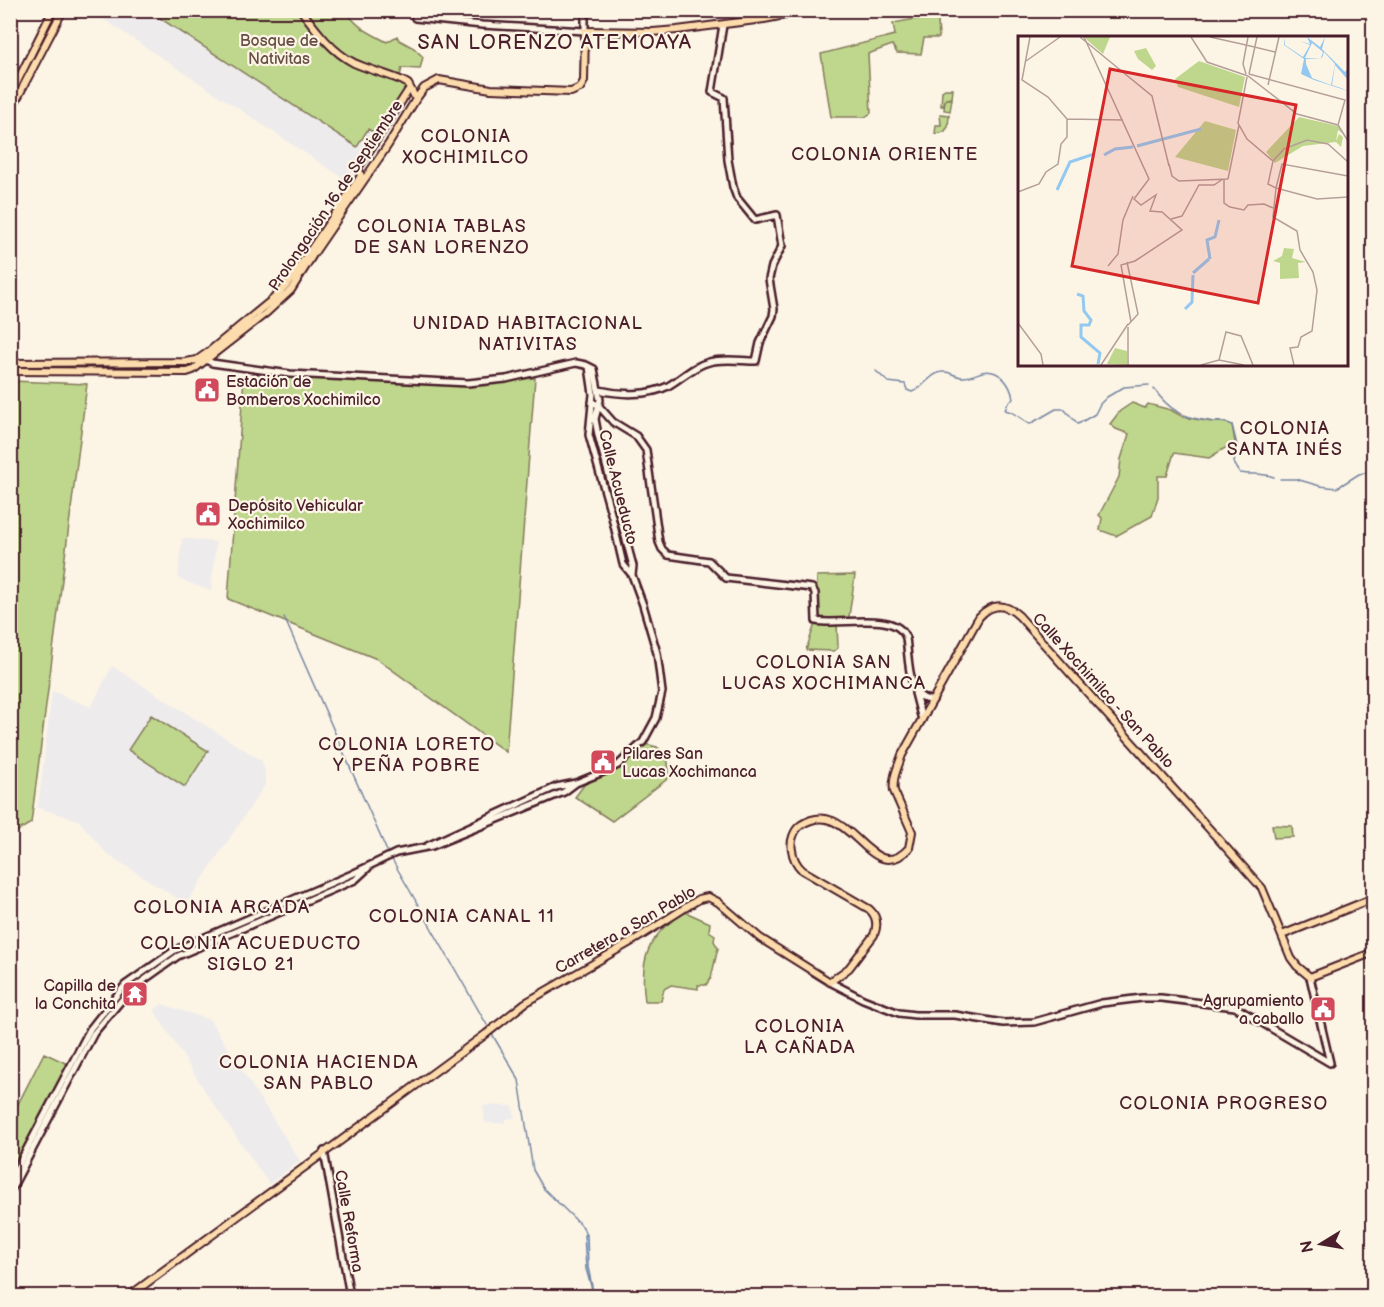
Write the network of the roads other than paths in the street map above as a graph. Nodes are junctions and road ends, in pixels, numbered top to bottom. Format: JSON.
{"nodes":[{"id":1,"x":53,"y":10,"type":"edge"},
{"id":2,"x":63,"y":10,"type":"edge"},
{"id":3,"x":301,"y":10,"type":"edge"},
{"id":4,"x":416,"y":10,"type":"edge"},
{"id":5,"x":585,"y":10,"type":"edge"},
{"id":6,"x":790,"y":10,"type":"edge"},
{"id":7,"x":723,"y":25,"type":"junction"},
{"id":8,"x":585,"y":30,"type":"junction"},
{"id":9,"x":410,"y":88,"type":"junction"},
{"id":10,"x":424,"y":88,"type":"junction"},
{"id":11,"x":10,"y":96,"type":"edge"},
{"id":12,"x":416,"y":99,"type":"junction"},
{"id":13,"x":10,"y":112,"type":"edge"},
{"id":14,"x":206,"y":357,"type":"junction"},
{"id":15,"x":10,"y":363,"type":"edge"},
{"id":16,"x":10,"y":371,"type":"edge"},
{"id":17,"x":594,"y":383,"type":"junction"},
{"id":18,"x":599,"y":390,"type":"junction"},
{"id":19,"x":608,"y":392,"type":"junction"},
{"id":20,"x":597,"y":402,"type":"junction"},
{"id":21,"x":598,"y":435,"type":"junction"},
{"id":22,"x":591,"y":439,"type":"junction"},
{"id":23,"x":632,"y":575,"type":"junction"},
{"id":24,"x":915,"y":692,"type":"junction"},
{"id":25,"x":933,"y":700,"type":"junction"},
{"id":26,"x":922,"y":720,"type":"junction"},
{"id":27,"x":1374,"y":898,"type":"edge"},
{"id":28,"x":1282,"y":935,"type":"junction"},
{"id":29,"x":1374,"y":952,"type":"edge"},
{"id":30,"x":1310,"y":977,"type":"junction"},
{"id":31,"x":830,"y":982,"type":"junction"},
{"id":32,"x":119,"y":997,"type":"junction"},
{"id":33,"x":324,"y":1151,"type":"junction"},
{"id":34,"x":10,"y":1181,"type":"edge"},
{"id":35,"x":10,"y":1192,"type":"edge"},
{"id":36,"x":129,"y":1296,"type":"edge"},
{"id":37,"x":350,"y":1296,"type":"edge"}],
"edges":[{"from":1,"to":11,"type":"main road"},
{"from":2,"to":13,"type":"main road"},
{"from":3,"to":9,"type":"main road"},
{"from":4,"to":8,"type":"street"},
{"from":5,"to":8,"type":"street"},
{"from":6,"to":7,"type":"main road"},
{"from":7,"to":8,"type":"main road"},
{"from":7,"to":19,"type":"street"},
{"from":8,"to":10,"type":"main road"},
{"from":9,"to":10,"type":"main road"},
{"from":9,"to":12,"type":"main road","name":"Prolongación 16 de Septiembre"},
{"from":9,"to":14,"type":"main road","name":"Prolongación 16 de Septiembre"},
{"from":10,"to":12,"type":"main road"},
{"from":12,"to":14,"type":"main road","name":"Prolongación 16 de Septiembre"},
{"from":14,"to":15,"type":"main road"},
{"from":14,"to":16,"type":"main road"},
{"from":14,"to":17,"type":"street","name":"Calle Acueducto"},
{"from":17,"to":18,"type":"street"},
{"from":17,"to":20,"type":"street","name":"Calle Acueducto"},
{"from":18,"to":19,"type":"street"},
{"from":18,"to":20,"type":"street"},
{"from":19,"to":20,"type":"street"},
{"from":20,"to":21,"type":"street","name":"Calle Acueducto"},
{"from":20,"to":22,"type":"street","name":"Calle Acueducto"},
{"from":20,"to":24,"type":"street"},
{"from":21,"to":22,"type":"street"},
{"from":21,"to":23,"type":"street","name":"Calle Acueducto"},
{"from":22,"to":23,"type":"street","name":"Calle Acueducto"},
{"from":23,"to":32,"type":"street","name":"Calle Acueducto"},
{"from":24,"to":25,"type":"street"},
{"from":24,"to":26,"type":"street"},
{"from":25,"to":26,"type":"main road"},
{"from":25,"to":28,"type":"main road","name":"Calle Xochimilco - San Pablo"},
{"from":26,"to":31,"type":"main road"},
{"from":27,"to":28,"type":"main road"},
{"from":28,"to":30,"type":"main road","name":"Calle Xochimilco - San Pablo"},
{"from":29,"to":30,"type":"main road"},
{"from":30,"to":31,"type":"street"},
{"from":31,"to":33,"type":"main road","name":"Carretera a San Pablo"},
{"from":32,"to":34,"type":"street","name":"Calle Acueducto"},
{"from":32,"to":35,"type":"street","name":"Calle Acueducto"},
{"from":33,"to":36,"type":"main road"},
{"from":33,"to":37,"type":"street","name":"Calle Reforma"}]}
